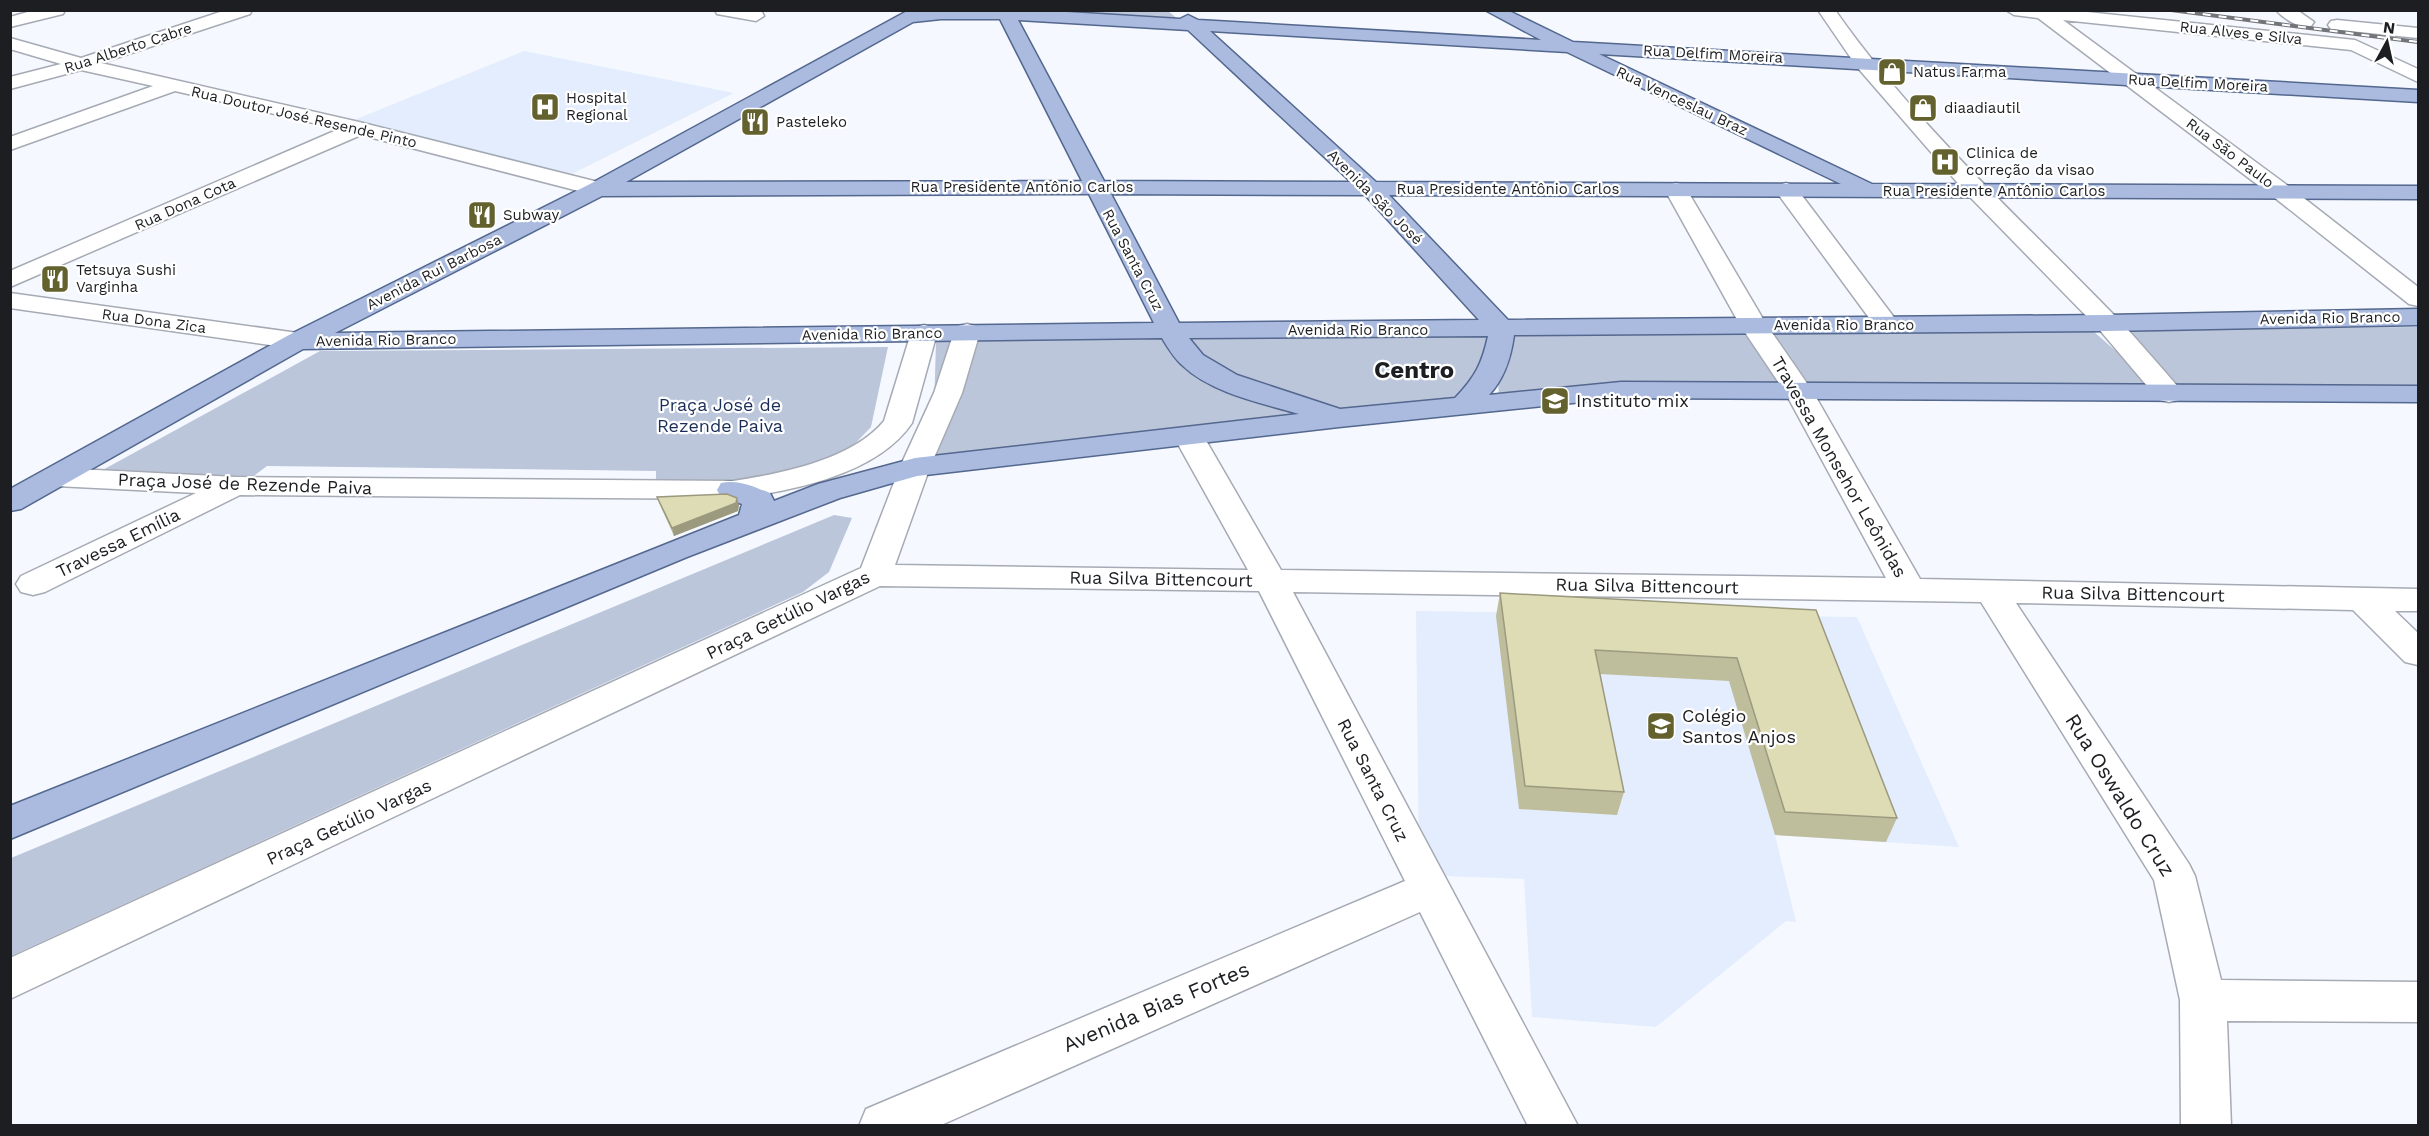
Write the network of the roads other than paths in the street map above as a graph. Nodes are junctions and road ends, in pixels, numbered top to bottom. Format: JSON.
{"nodes":[{"id":1,"x":57,"y":10,"type":"edge"},
{"id":2,"x":244,"y":10,"type":"edge"},
{"id":3,"x":723,"y":10,"type":"edge"},
{"id":4,"x":1049,"y":10,"type":"edge"},
{"id":5,"x":1493,"y":10,"type":"edge"},
{"id":6,"x":1826,"y":10,"type":"edge"},
{"id":7,"x":2014,"y":10,"type":"edge"},
{"id":8,"x":1006,"y":12,"type":"edge"},
{"id":9,"x":2040,"y":12,"type":"edge"},
{"id":10,"x":916,"y":14,"type":"edge"},
{"id":11,"x":2277,"y":14,"type":"edge"},
{"id":12,"x":756,"y":16,"type":"dead end"},
{"id":13,"x":1186,"y":18,"type":"edge"},
{"id":14,"x":10,"y":22,"type":"edge"},
{"id":15,"x":2418,"y":33,"type":"edge"},
{"id":16,"x":10,"y":43,"type":"edge"},
{"id":17,"x":1566,"y":46,"type":"junction"},
{"id":18,"x":1863,"y":63,"type":"junction"},
{"id":19,"x":81,"y":64,"type":"junction"},
{"id":20,"x":2418,"y":76,"type":"edge"},
{"id":21,"x":2131,"y":79,"type":"junction"},
{"id":22,"x":10,"y":82,"type":"edge"},
{"id":23,"x":172,"y":86,"type":"junction"},
{"id":24,"x":2418,"y":96,"type":"edge"},
{"id":25,"x":358,"y":128,"type":"junction"},
{"id":26,"x":10,"y":144,"type":"edge"},
{"id":27,"x":1095,"y":188,"type":"junction"},
{"id":28,"x":1371,"y":188,"type":"junction"},
{"id":29,"x":598,"y":189,"type":"junction"},
{"id":30,"x":1676,"y":190,"type":"junction"},
{"id":31,"x":1786,"y":190,"type":"junction"},
{"id":32,"x":1977,"y":190,"type":"junction"},
{"id":33,"x":1872,"y":191,"type":"junction"},
{"id":34,"x":2283,"y":193,"type":"junction"},
{"id":35,"x":2418,"y":193,"type":"edge"},
{"id":36,"x":10,"y":280,"type":"edge"},
{"id":37,"x":2418,"y":299,"type":"edge"},
{"id":38,"x":10,"y":300,"type":"edge"},
{"id":39,"x":2418,"y":317,"type":"edge"},
{"id":40,"x":2107,"y":322,"type":"junction"},
{"id":41,"x":1753,"y":325,"type":"junction"},
{"id":42,"x":1887,"y":325,"type":"junction"},
{"id":43,"x":1502,"y":329,"type":"junction"},
{"id":44,"x":1171,"y":331,"type":"junction"},
{"id":45,"x":967,"y":332,"type":"junction"},
{"id":46,"x":924,"y":333,"type":"junction"},
{"id":47,"x":298,"y":341,"type":"junction"},
{"id":48,"x":1800,"y":392,"type":"junction"},
{"id":49,"x":2169,"y":394,"type":"junction"},
{"id":50,"x":2418,"y":394,"type":"edge"},
{"id":51,"x":1464,"y":405,"type":"junction"},
{"id":52,"x":1339,"y":418,"type":"junction"},
{"id":53,"x":1188,"y":437,"type":"junction"},
{"id":54,"x":915,"y":467,"type":"junction"},
{"id":55,"x":56,"y":477,"type":"junction"},
{"id":56,"x":236,"y":486,"type":"junction"},
{"id":57,"x":732,"y":490,"type":"junction"},
{"id":58,"x":10,"y":502,"type":"edge"},
{"id":59,"x":753,"y":520,"type":"junction"},
{"id":60,"x":875,"y":575,"type":"junction"},
{"id":61,"x":1270,"y":580,"type":"junction"},
{"id":62,"x":33,"y":584,"type":"dead end"},
{"id":63,"x":1909,"y":590,"type":"junction"},
{"id":64,"x":1991,"y":591,"type":"junction"},
{"id":65,"x":2363,"y":600,"type":"junction"},
{"id":66,"x":2418,"y":600,"type":"edge"},
{"id":67,"x":2418,"y":653,"type":"edge"},
{"id":68,"x":10,"y":823,"type":"edge"},
{"id":69,"x":1429,"y":889,"type":"junction"},
{"id":70,"x":10,"y":979,"type":"edge"},
{"id":71,"x":2203,"y":1000,"type":"junction"},
{"id":72,"x":2418,"y":1002,"type":"edge"},
{"id":73,"x":883,"y":1125,"type":"edge"},
{"id":74,"x":1554,"y":1125,"type":"edge"},
{"id":75,"x":2206,"y":1125,"type":"edge"}],
"edges":[{"from":1,"to":14,"type":"street"},
{"from":2,"to":19,"type":"street","name":"Rua Alberto Cabre"},
{"from":3,"to":12,"type":"street"},
{"from":4,"to":8,"type":"street"},
{"from":5,"to":17,"type":"main road","name":"Rua Venceslau Braz"},
{"from":6,"to":18,"type":"street"},
{"from":7,"to":9,"type":"street","name":"Rua Alves e Silva"},
{"from":8,"to":10,"type":"main road","name":"Rua Delfim Moreira"},
{"from":8,"to":13,"type":"main road","name":"Rua Delfim Moreira"},
{"from":8,"to":27,"type":"main road","name":"Rua Santa Cruz"},
{"from":9,"to":20,"type":"street","name":"Rua Alves e Silva"},
{"from":9,"to":21,"type":"street","name":"Rua São Paulo"},
{"from":10,"to":29,"type":"main road","name":"Avenida Rui Barbosa"},
{"from":11,"to":15,"type":"street"},
{"from":13,"to":17,"type":"main road","name":"Rua Delfim Moreira"},
{"from":13,"to":28,"type":"main road","name":"Avenida São José"},
{"from":16,"to":19,"type":"street","name":"Rua Doutor José Resende Pinto"},
{"from":17,"to":18,"type":"main road","name":"Rua Delfim Moreira"},
{"from":17,"to":33,"type":"main road","name":"Rua Venceslau Braz"},
{"from":18,"to":21,"type":"main road","name":"Rua Delfim Moreira"},
{"from":18,"to":32,"type":"street"},
{"from":19,"to":22,"type":"street","name":"Rua Alberto Cabre"},
{"from":19,"to":23,"type":"street","name":"Rua Doutor José Resende Pinto"},
{"from":21,"to":24,"type":"main road","name":"Rua Delfim Moreira"},
{"from":21,"to":34,"type":"street","name":"Rua São Paulo"},
{"from":23,"to":25,"type":"street","name":"Rua Doutor José Resende Pinto"},
{"from":23,"to":26,"type":"street"},
{"from":25,"to":29,"type":"street","name":"Rua Doutor José Resende Pinto"},
{"from":25,"to":36,"type":"street","name":"Rua Dona Cota"},
{"from":27,"to":28,"type":"main road","name":"Rua Presidente Antônio Carlos"},
{"from":27,"to":29,"type":"main road","name":"Rua Presidente Antônio Carlos"},
{"from":27,"to":44,"type":"main road","name":"Rua Santa Cruz"},
{"from":28,"to":30,"type":"main road","name":"Rua Presidente Antônio Carlos"},
{"from":28,"to":43,"type":"main road","name":"Avenida São José"},
{"from":29,"to":47,"type":"main road","name":"Avenida Rui Barbosa"},
{"from":30,"to":31,"type":"main road","name":"Rua Presidente Antônio Carlos"},
{"from":30,"to":41,"type":"street","name":"Travessa Monsehor Leônidas"},
{"from":31,"to":33,"type":"main road","name":"Rua Presidente Antônio Carlos"},
{"from":31,"to":42,"type":"street"},
{"from":32,"to":33,"type":"main road","name":"Rua Presidente Antônio Carlos"},
{"from":32,"to":34,"type":"main road","name":"Rua Presidente Antônio Carlos"},
{"from":32,"to":40,"type":"street"},
{"from":34,"to":35,"type":"main road","name":"Rua Presidente Antônio Carlos"},
{"from":34,"to":37,"type":"street","name":"Rua São Paulo"},
{"from":38,"to":47,"type":"street","name":"Rua Dona Zica"},
{"from":39,"to":40,"type":"main road","name":"Avenida Rio Branco"},
{"from":40,"to":42,"type":"main road","name":"Avenida Rio Branco"},
{"from":40,"to":49,"type":"street"},
{"from":41,"to":42,"type":"main road","name":"Avenida Rio Branco"},
{"from":41,"to":43,"type":"main road","name":"Avenida Rio Branco"},
{"from":41,"to":48,"type":"street","name":"Travessa Monsehor Leônidas"},
{"from":43,"to":44,"type":"main road","name":"Avenida Rio Branco"},
{"from":43,"to":51,"type":"main road"},
{"from":44,"to":45,"type":"main road","name":"Avenida Rio Branco"},
{"from":44,"to":52,"type":"main road","name":"Rua Santa Cruz"},
{"from":45,"to":46,"type":"main road","name":"Avenida Rio Branco"},
{"from":45,"to":54,"type":"street"},
{"from":46,"to":47,"type":"main road","name":"Avenida Rio Branco"},
{"from":46,"to":57,"type":"street","name":"Praça José de Rezende Paiva"},
{"from":47,"to":55,"type":"main road","name":"Avenida Rui Barbosa"},
{"from":48,"to":49,"type":"main road"},
{"from":48,"to":51,"type":"main road"},
{"from":48,"to":63,"type":"street","name":"Travessa Monsehor Leônidas"},
{"from":49,"to":50,"type":"main road"},
{"from":51,"to":52,"type":"main road"},
{"from":52,"to":53,"type":"main road"},
{"from":53,"to":54,"type":"main road"},
{"from":53,"to":61,"type":"street","name":"Rua Santa Cruz"},
{"from":54,"to":59,"type":"main road"},
{"from":54,"to":60,"type":"street","name":"Praça Getúlio Vargas"},
{"from":55,"to":56,"type":"street","name":"Praça José de Rezende Paiva"},
{"from":55,"to":58,"type":"main road","name":"Avenida Rui Barbosa"},
{"from":56,"to":57,"type":"street","name":"Praça José de Rezende Paiva"},
{"from":56,"to":62,"type":"street","name":"Travessa Emília"},
{"from":57,"to":59,"type":"main road"},
{"from":59,"to":68,"type":"main road"},
{"from":60,"to":61,"type":"street","name":"Rua Silva Bittencourt"},
{"from":60,"to":70,"type":"street","name":"Praça Getúlio Vargas"},
{"from":61,"to":63,"type":"street","name":"Rua Silva Bittencourt"},
{"from":61,"to":69,"type":"street","name":"Rua Santa Cruz"},
{"from":63,"to":64,"type":"street","name":"Rua Silva Bittencourt"},
{"from":64,"to":65,"type":"street","name":"Rua Silva Bittencourt"},
{"from":64,"to":71,"type":"street","name":"Rua Oswaldo Cruz"},
{"from":65,"to":66,"type":"street","name":"Rua Silva Bittencourt"},
{"from":65,"to":67,"type":"street"},
{"from":69,"to":73,"type":"street","name":"Avenida Bias Fortes"},
{"from":69,"to":74,"type":"street","name":"Rua Santa Cruz"},
{"from":71,"to":72,"type":"street"},
{"from":71,"to":75,"type":"street","name":"Rua Oswaldo Cruz"}]}
